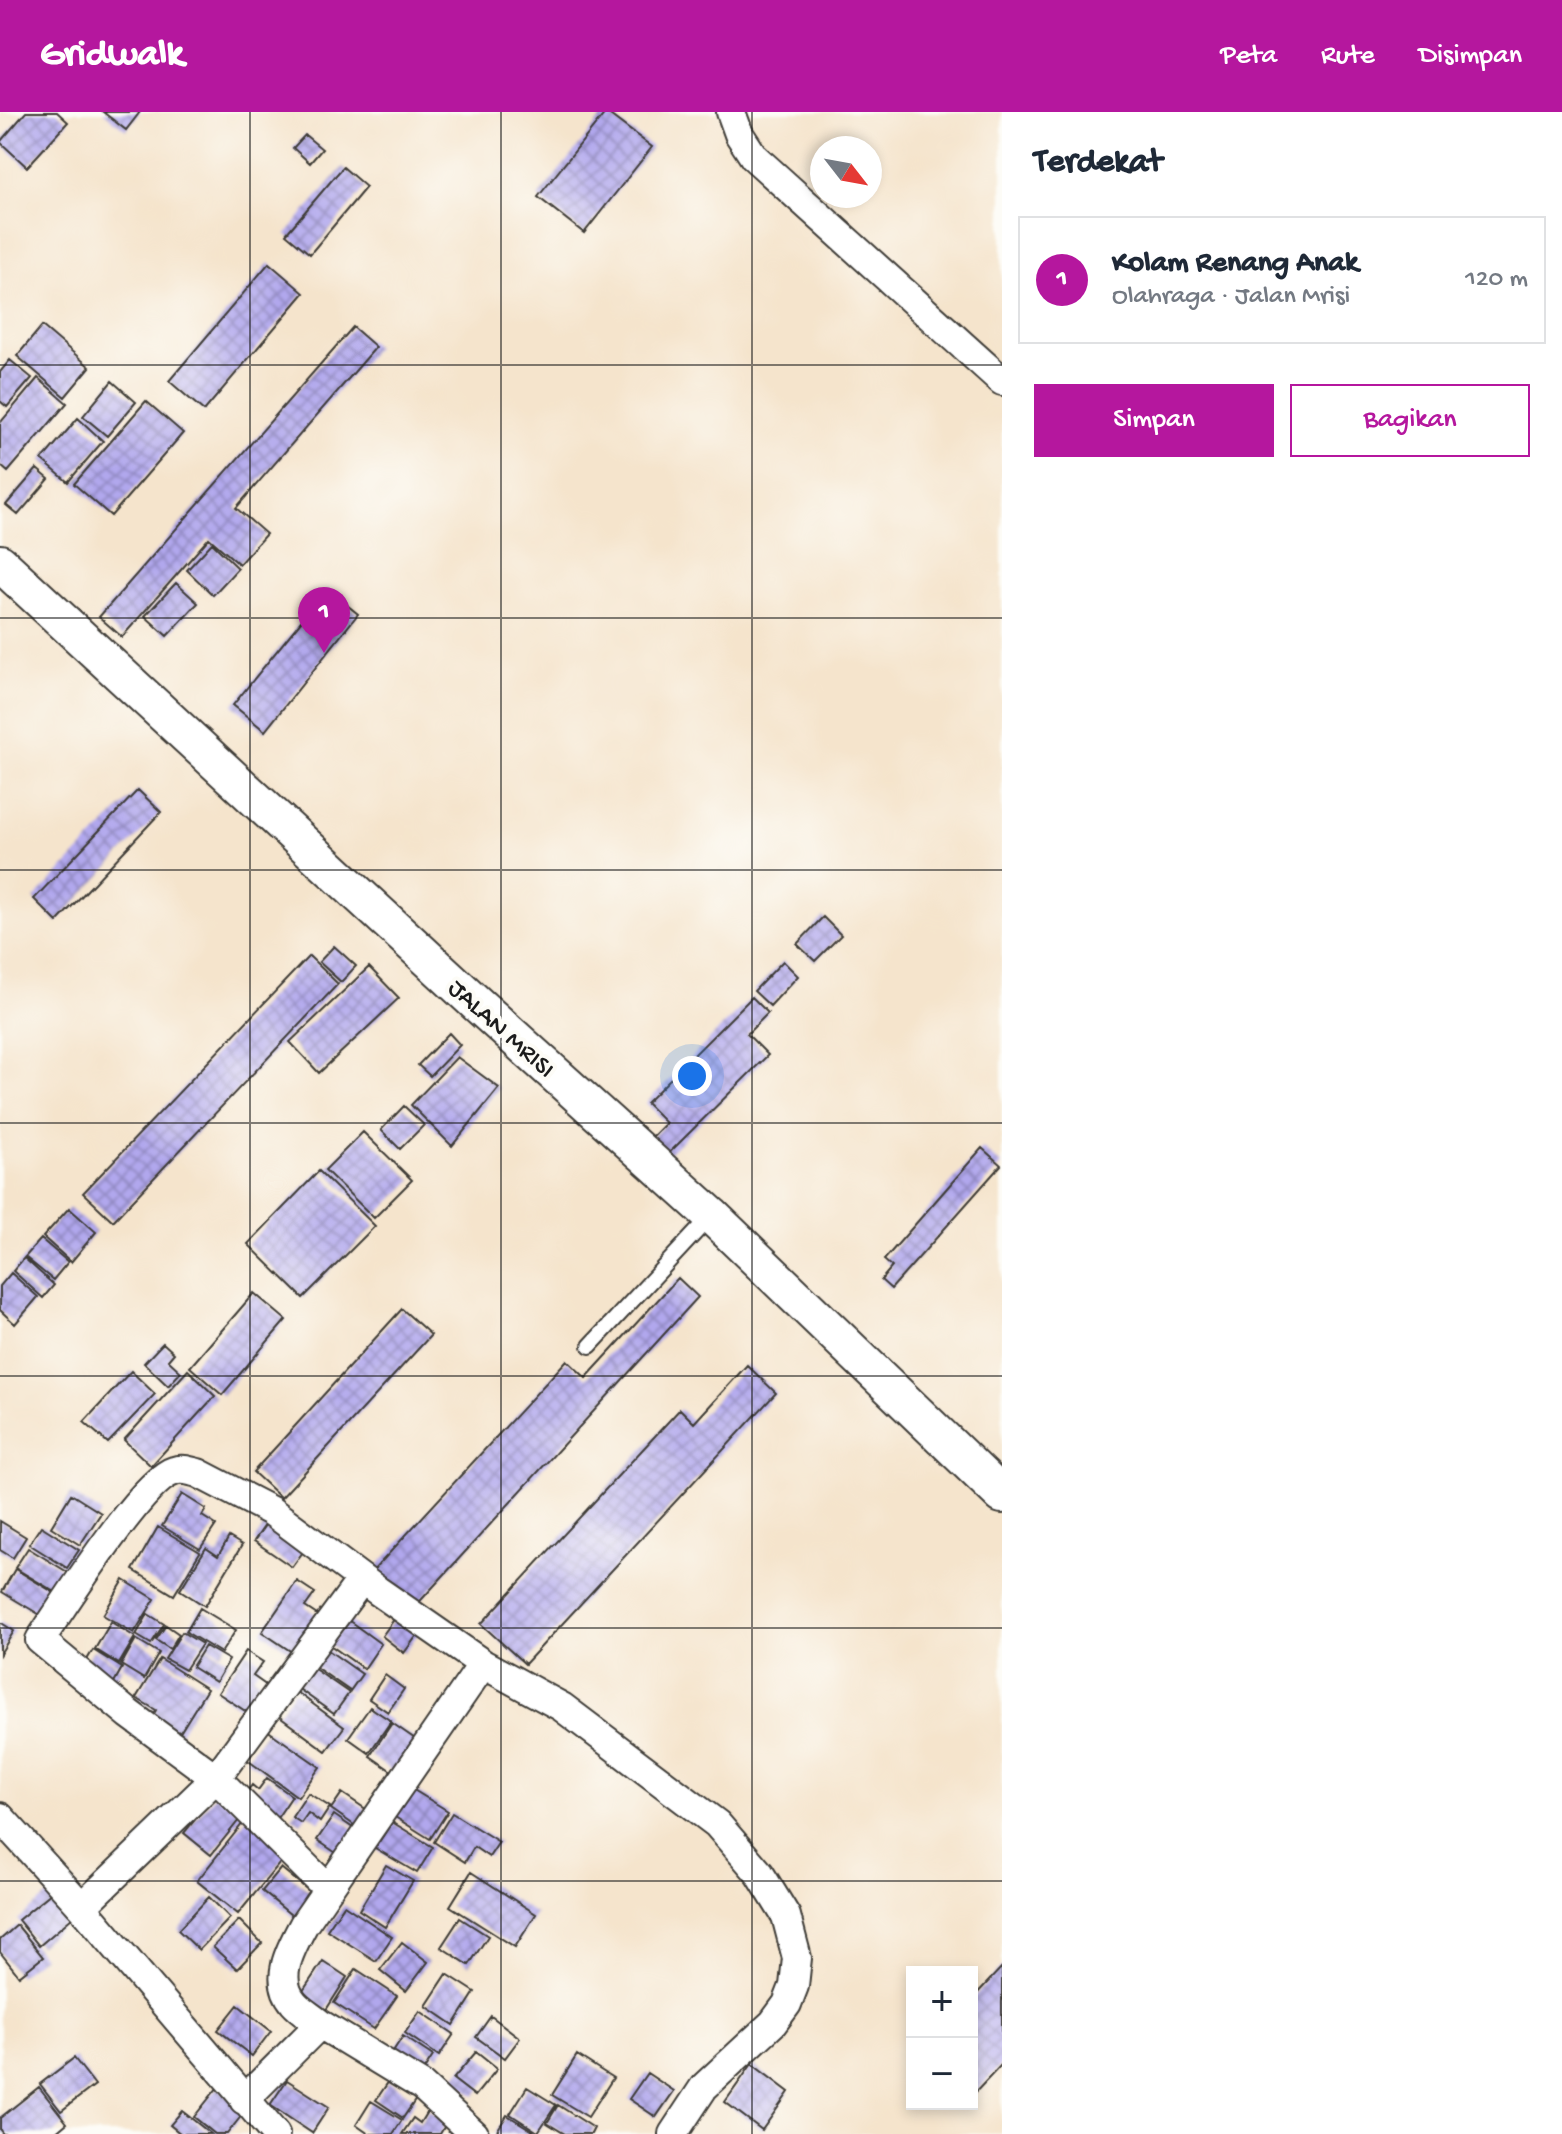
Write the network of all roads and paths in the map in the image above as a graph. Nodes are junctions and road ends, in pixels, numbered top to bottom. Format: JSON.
{"nodes":[{"id":1,"x":731,"y":112,"type":"edge"},
{"id":2,"x":1002,"y":381,"type":"edge"},
{"id":3,"x":0,"y":563,"type":"edge"},
{"id":4,"x":711,"y":1215,"type":"junction"},
{"id":5,"x":590,"y":1346,"type":"dead end"},
{"id":6,"x":1002,"y":1495,"type":"edge"},
{"id":7,"x":362,"y":1579,"type":"junction"},
{"id":8,"x":483,"y":1664,"type":"junction"},
{"id":9,"x":216,"y":1778,"type":"junction"},
{"id":10,"x":0,"y":1817,"type":"edge"},
{"id":11,"x":328,"y":1889,"type":"junction"},
{"id":12,"x":82,"y":1907,"type":"junction"},
{"id":13,"x":320,"y":2024,"type":"junction"},
{"id":14,"x":244,"y":2100,"type":"junction"},
{"id":15,"x":275,"y":2134,"type":"edge"},
{"id":16,"x":474,"y":2134,"type":"edge"},
{"id":17,"x":673,"y":2134,"type":"edge"}],
"edges":[{"from":1,"to":2,"type":"street"},
{"from":3,"to":4,"type":"street","name":"JALAN MRISI"},
{"from":4,"to":5,"type":"lane"},
{"from":4,"to":6,"type":"street","name":"JALAN MRISI"},
{"from":7,"to":8,"type":"street"},
{"from":7,"to":9,"type":"street"},
{"from":7,"to":9,"type":"street"},
{"from":8,"to":11,"type":"street"},
{"from":8,"to":17,"type":"street"},
{"from":9,"to":11,"type":"street"},
{"from":9,"to":12,"type":"street"},
{"from":10,"to":12,"type":"street"},
{"from":11,"to":13,"type":"street"},
{"from":12,"to":14,"type":"street"},
{"from":13,"to":14,"type":"street"},
{"from":13,"to":16,"type":"street"},
{"from":14,"to":15,"type":"street"}]}
